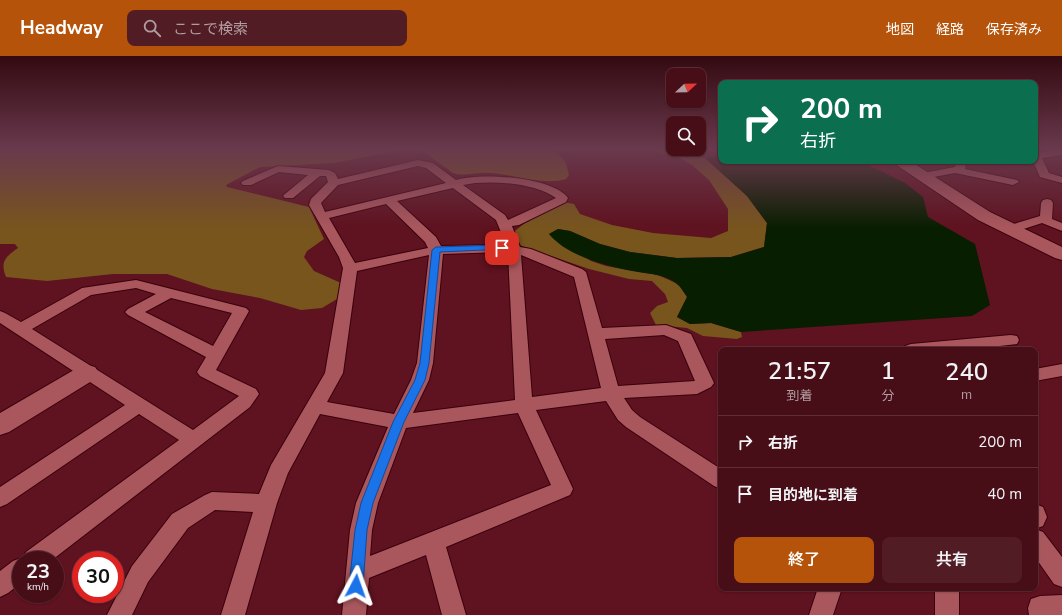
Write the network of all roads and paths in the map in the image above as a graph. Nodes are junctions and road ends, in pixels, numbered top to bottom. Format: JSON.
{"nodes":[{"id":1,"x":265,"y":175,"type":"edge"},
{"id":2,"x":314,"y":175,"type":"edge"},
{"id":3,"x":330,"y":175,"type":"edge"},
{"id":4,"x":368,"y":175,"type":"edge"},
{"id":5,"x":443,"y":175,"type":"edge"},
{"id":6,"x":926,"y":175,"type":"edge"},
{"id":7,"x":990,"y":175,"type":"edge"},
{"id":8,"x":1044,"y":175,"type":"edge"},
{"id":9,"x":923,"y":176,"type":"joint"},
{"id":10,"x":1062,"y":180,"type":"edge"},
{"id":11,"x":1013,"y":182,"type":"dead end"},
{"id":12,"x":247,"y":183,"type":"dead end"},
{"id":13,"x":334,"y":183,"type":"junction"},
{"id":14,"x":455,"y":184,"type":"junction"},
{"id":15,"x":289,"y":196,"type":"dead end"},
{"id":16,"x":389,"y":200,"type":"junction"},
{"id":17,"x":1047,"y":203,"type":"dead end"},
{"id":18,"x":322,"y":216,"type":"junction"},
{"id":19,"x":1046,"y":220,"type":"junction"},
{"id":20,"x":505,"y":224,"type":"junction"},
{"id":21,"x":1062,"y":227,"type":"edge"},
{"id":22,"x":1011,"y":229,"type":"junction"},
{"id":23,"x":514,"y":249,"type":"junction"},
{"id":24,"x":436,"y":250,"type":"junction"},
{"id":25,"x":1062,"y":254,"type":"edge"},
{"id":26,"x":350,"y":268,"type":"junction"},
{"id":27,"x":169,"y":293,"type":"junction"},
{"id":28,"x":0,"y":316,"type":"edge"},
{"id":29,"x":20,"y":330,"type":"junction"},
{"id":30,"x":595,"y":334,"type":"junction"},
{"id":31,"x":1011,"y":340,"type":"dead end"},
{"id":32,"x":955,"y":347,"type":"edge"},
{"id":33,"x":216,"y":355,"type":"junction"},
{"id":34,"x":1062,"y":370,"type":"edge"},
{"id":35,"x":88,"y":373,"type":"junction"},
{"id":36,"x":1038,"y":374,"type":"edge"},
{"id":37,"x":611,"y":394,"type":"junction"},
{"id":38,"x":139,"y":405,"type":"junction"},
{"id":39,"x":524,"y":406,"type":"junction"},
{"id":40,"x":316,"y":407,"type":"junction"},
{"id":41,"x":399,"y":422,"type":"junction"},
{"id":42,"x":0,"y":425,"type":"edge"},
{"id":43,"x":194,"y":440,"type":"junction"},
{"id":44,"x":718,"y":478,"type":"edge"},
{"id":45,"x":0,"y":498,"type":"edge"},
{"id":46,"x":266,"y":503,"type":"junction"},
{"id":47,"x":433,"y":541,"type":"junction"},
{"id":48,"x":1038,"y":543,"type":"edge"},
{"id":49,"x":46,"y":551,"type":"edge"},
{"id":50,"x":1059,"y":568,"type":"edge"},
{"id":51,"x":357,"y":572,"type":"junction"},
{"id":52,"x":12,"y":576,"type":"edge"},
{"id":53,"x":0,"y":585,"type":"edge"},
{"id":54,"x":829,"y":591,"type":"edge"},
{"id":55,"x":947,"y":591,"type":"edge"},
{"id":56,"x":1062,"y":607,"type":"edge"},
{"id":57,"x":119,"y":615,"type":"edge"},
{"id":58,"x":233,"y":615,"type":"edge"},
{"id":59,"x":354,"y":615,"type":"edge"},
{"id":60,"x":454,"y":615,"type":"edge"},
{"id":61,"x":821,"y":615,"type":"edge"},
{"id":62,"x":947,"y":615,"type":"edge"},
{"id":63,"x":1041,"y":615,"type":"edge"}],
"edges":[{"from":1,"to":12,"type":"street"},
{"from":2,"to":15,"type":"street"},
{"from":3,"to":13,"type":"street"},
{"from":4,"to":13,"type":"street"},
{"from":5,"to":14,"type":"street"},
{"from":6,"to":9,"type":"street"},
{"from":7,"to":11,"type":"street"},
{"from":8,"to":10,"type":"street"},
{"from":9,"to":22,"type":"street"},
{"from":13,"to":18,"type":"street"},
{"from":14,"to":16,"type":"street"},
{"from":14,"to":20,"type":"street"},
{"from":14,"to":20,"type":"street"},
{"from":16,"to":18,"type":"street"},
{"from":16,"to":24,"type":"street"},
{"from":17,"to":19,"type":"street"},
{"from":18,"to":26,"type":"street"},
{"from":19,"to":21,"type":"street"},
{"from":19,"to":22,"type":"street"},
{"from":20,"to":23,"type":"street"},
{"from":22,"to":25,"type":"street"},
{"from":23,"to":24,"type":"street"},
{"from":23,"to":30,"type":"street"},
{"from":23,"to":39,"type":"street"},
{"from":24,"to":26,"type":"street"},
{"from":24,"to":41,"type":"street"},
{"from":26,"to":40,"type":"street"},
{"from":27,"to":29,"type":"street"},
{"from":27,"to":33,"type":"street"},
{"from":27,"to":33,"type":"street"},
{"from":28,"to":29,"type":"street"},
{"from":29,"to":35,"type":"street"},
{"from":30,"to":37,"type":"street"},
{"from":30,"to":37,"type":"street"},
{"from":31,"to":32,"type":"street"},
{"from":33,"to":43,"type":"street"},
{"from":34,"to":36,"type":"street"},
{"from":35,"to":38,"type":"street"},
{"from":35,"to":42,"type":"street"},
{"from":37,"to":39,"type":"street"},
{"from":37,"to":44,"type":"street"},
{"from":38,"to":43,"type":"street"},
{"from":38,"to":45,"type":"street"},
{"from":39,"to":41,"type":"street"},
{"from":39,"to":47,"type":"street"},
{"from":40,"to":41,"type":"street"},
{"from":40,"to":46,"type":"street"},
{"from":41,"to":51,"type":"street"},
{"from":43,"to":49,"type":"street"},
{"from":46,"to":57,"type":"street"},
{"from":46,"to":58,"type":"street"},
{"from":47,"to":51,"type":"street"},
{"from":47,"to":60,"type":"street"},
{"from":48,"to":50,"type":"street"},
{"from":51,"to":59,"type":"street"},
{"from":52,"to":53,"type":"street"},
{"from":54,"to":61,"type":"street"},
{"from":55,"to":62,"type":"street"},
{"from":56,"to":63,"type":"street"}]}
